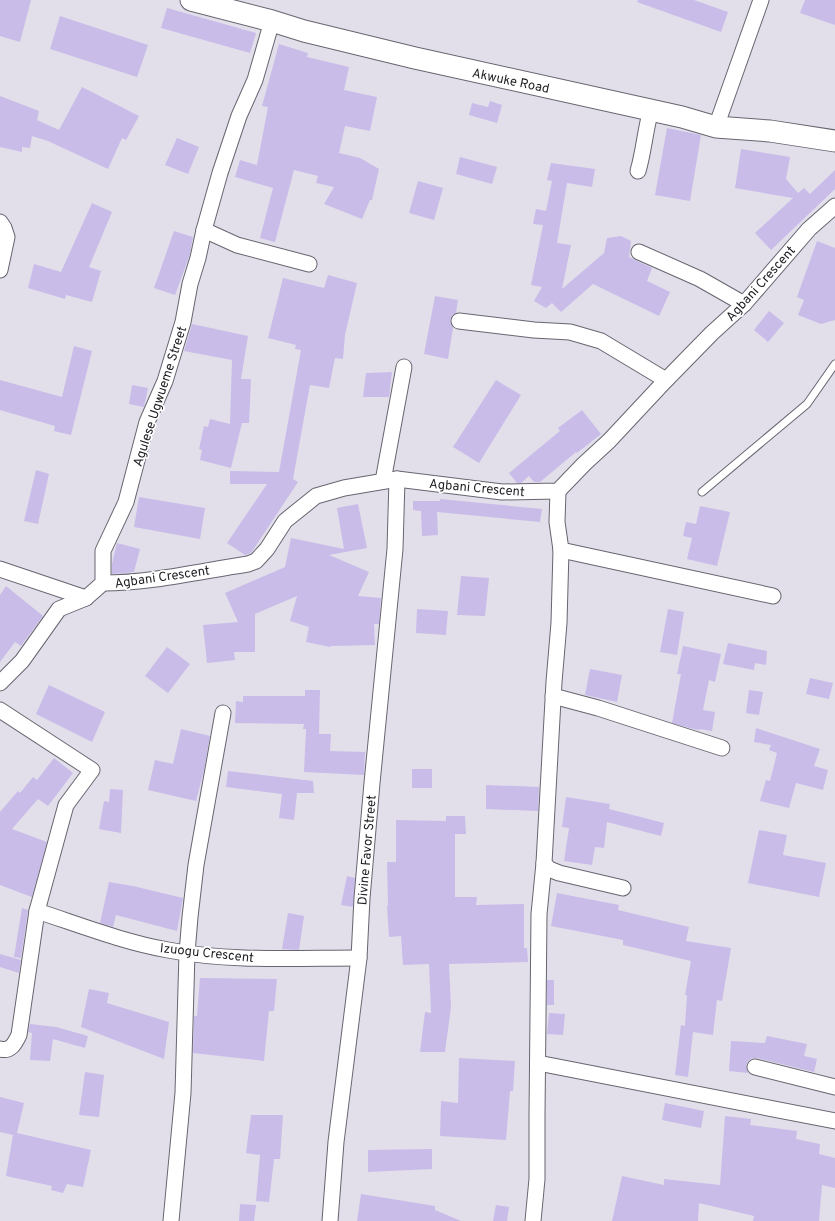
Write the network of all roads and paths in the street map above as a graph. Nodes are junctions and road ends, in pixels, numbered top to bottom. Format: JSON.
{"nodes":[{"id":1,"x":191,"y":0,"type":"edge"},
{"id":2,"x":760,"y":0,"type":"edge"},
{"id":3,"x":272,"y":21,"type":"junction"},
{"id":4,"x":651,"y":110,"type":"junction"},
{"id":5,"x":716,"y":127,"type":"junction"},
{"id":6,"x":835,"y":141,"type":"edge"},
{"id":7,"x":638,"y":171,"type":"dead end"},
{"id":8,"x":835,"y":206,"type":"edge"},
{"id":9,"x":0,"y":222,"type":"edge"},
{"id":10,"x":204,"y":230,"type":"junction"},
{"id":11,"x":639,"y":252,"type":"dead end"},
{"id":12,"x":2,"y":264,"type":"edge"},
{"id":13,"x":309,"y":264,"type":"dead end"},
{"id":14,"x":744,"y":304,"type":"junction"},
{"id":15,"x":459,"y":321,"type":"dead end"},
{"id":16,"x":835,"y":364,"type":"edge"},
{"id":17,"x":404,"y":367,"type":"dead end"},
{"id":18,"x":666,"y":380,"type":"junction"},
{"id":19,"x":390,"y":480,"type":"junction"},
{"id":20,"x":558,"y":491,"type":"junction"},
{"id":21,"x":702,"y":492,"type":"dead end"},
{"id":22,"x":561,"y":550,"type":"junction"},
{"id":23,"x":0,"y":569,"type":"edge"},
{"id":24,"x":103,"y":583,"type":"junction"},
{"id":25,"x":773,"y":596,"type":"dead end"},
{"id":26,"x":86,"y":598,"type":"junction"},
{"id":27,"x":0,"y":682,"type":"edge"},
{"id":28,"x":553,"y":696,"type":"junction"},
{"id":29,"x":0,"y":710,"type":"edge"},
{"id":30,"x":223,"y":712,"type":"dead end"},
{"id":31,"x":722,"y":748,"type":"dead end"},
{"id":32,"x":544,"y":863,"type":"junction"},
{"id":33,"x":623,"y":888,"type":"dead end"},
{"id":34,"x":37,"y":911,"type":"junction"},
{"id":35,"x":187,"y":953,"type":"junction"},
{"id":36,"x":359,"y":958,"type":"junction"},
{"id":37,"x":0,"y":1049,"type":"edge"},
{"id":38,"x":538,"y":1063,"type":"junction"},
{"id":39,"x":755,"y":1066,"type":"dead end"},
{"id":40,"x":835,"y":1088,"type":"edge"},
{"id":41,"x":835,"y":1121,"type":"edge"},
{"id":42,"x":171,"y":1221,"type":"edge"},
{"id":43,"x":330,"y":1221,"type":"edge"},
{"id":44,"x":533,"y":1221,"type":"edge"}],
"edges":[{"from":1,"to":3,"type":"main road","name":"Akwuke Road"},
{"from":2,"to":5,"type":"street"},
{"from":3,"to":4,"type":"main road","name":"Akwuke Road"},
{"from":3,"to":10,"type":"street","name":"Agulese Ugwueme Street"},
{"from":4,"to":5,"type":"main road","name":"Akwuke Road"},
{"from":4,"to":7,"type":"street"},
{"from":5,"to":6,"type":"main road","name":"Akwuke Road"},
{"from":8,"to":14,"type":"street","name":"Agbani Crescent"},
{"from":9,"to":12,"type":"street"},
{"from":10,"to":13,"type":"street"},
{"from":10,"to":24,"type":"street","name":"Agulese Ugwueme Street"},
{"from":11,"to":14,"type":"street"},
{"from":14,"to":18,"type":"street","name":"Agbani Crescent"},
{"from":15,"to":18,"type":"street"},
{"from":16,"to":21,"type":"lane"},
{"from":17,"to":19,"type":"street","name":"Divine Favor Street"},
{"from":18,"to":20,"type":"street","name":"Agbani Crescent"},
{"from":19,"to":20,"type":"street","name":"Agbani Crescent"},
{"from":19,"to":24,"type":"street","name":"Agbani Crescent"},
{"from":19,"to":36,"type":"street","name":"Divine Favor Street"},
{"from":20,"to":22,"type":"street"},
{"from":22,"to":25,"type":"street"},
{"from":22,"to":28,"type":"street"},
{"from":23,"to":26,"type":"street"},
{"from":24,"to":26,"type":"street"},
{"from":26,"to":27,"type":"street"},
{"from":28,"to":31,"type":"street"},
{"from":28,"to":32,"type":"street"},
{"from":29,"to":34,"type":"street"},
{"from":30,"to":35,"type":"street"},
{"from":32,"to":33,"type":"street"},
{"from":32,"to":38,"type":"street"},
{"from":34,"to":35,"type":"street","name":"Izuogu Crescent"},
{"from":34,"to":37,"type":"street"},
{"from":35,"to":36,"type":"street","name":"Izuogu Crescent"},
{"from":35,"to":42,"type":"street"},
{"from":36,"to":43,"type":"street","name":"Divine Favor Street"},
{"from":38,"to":41,"type":"street"},
{"from":38,"to":44,"type":"street"},
{"from":39,"to":40,"type":"street"}]}
